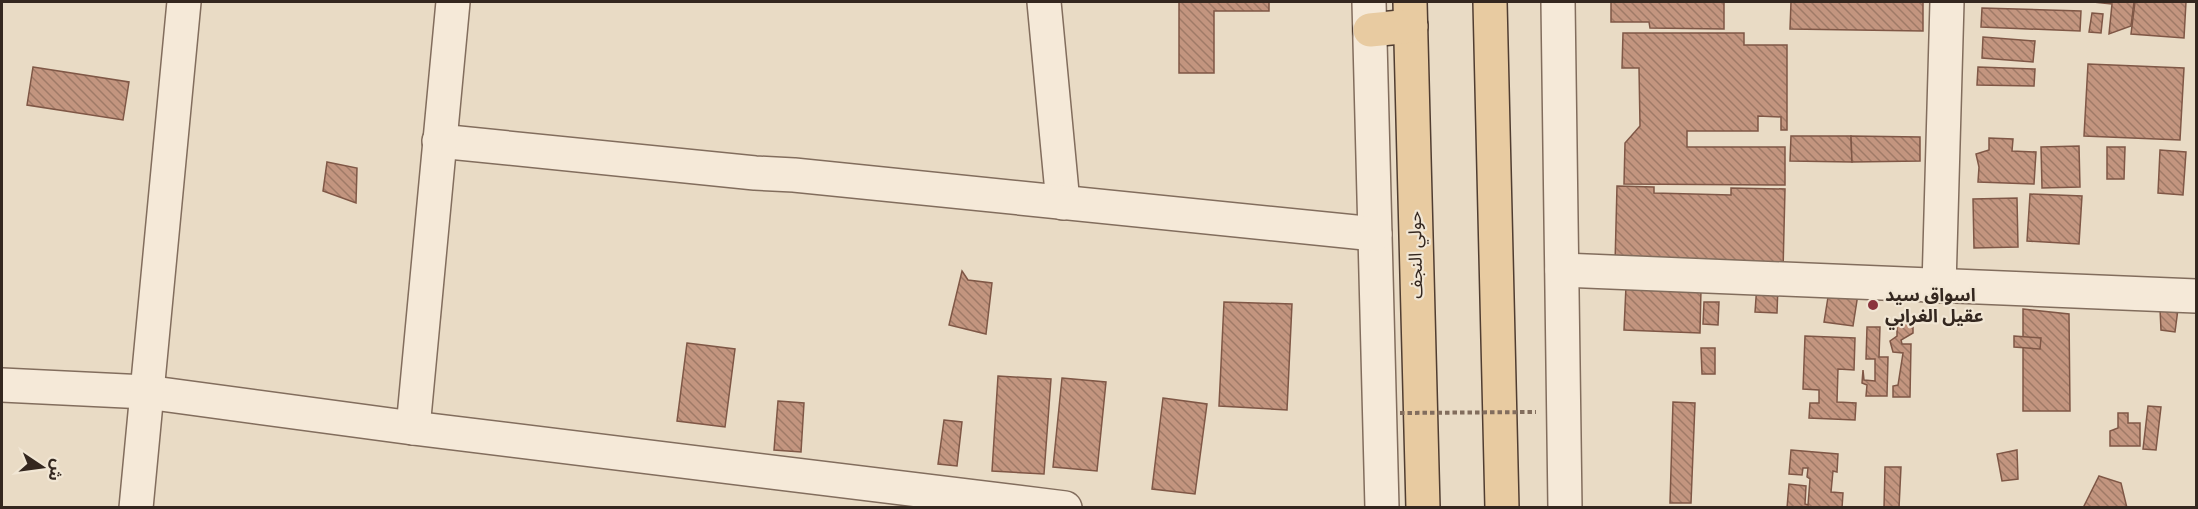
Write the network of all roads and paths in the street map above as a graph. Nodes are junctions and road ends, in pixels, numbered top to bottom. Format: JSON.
{"nodes":[{"id":1,"x":184,"y":2,"type":"edge"},
{"id":2,"x":453,"y":2,"type":"edge"},
{"id":3,"x":1044,"y":2,"type":"edge"},
{"id":4,"x":1490,"y":2,"type":"edge"},
{"id":5,"x":1558,"y":2,"type":"edge"},
{"id":6,"x":1947,"y":2,"type":"edge"},
{"id":7,"x":1410,"y":14,"type":"edge"},
{"id":8,"x":1370,"y":16,"type":"edge"},
{"id":9,"x":439,"y":141,"type":"junction"},
{"id":10,"x":1063,"y":203,"type":"junction"},
{"id":11,"x":1375,"y":234,"type":"junction"},
{"id":12,"x":1562,"y":270,"type":"junction"},
{"id":13,"x":1939,"y":286,"type":"junction"},
{"id":14,"x":2196,"y":297,"type":"edge"},
{"id":15,"x":2,"y":385,"type":"edge"},
{"id":16,"x":146,"y":392,"type":"junction"},
{"id":17,"x":1536,"y":412,"type":"dead end"},
{"id":18,"x":1400,"y":413,"type":"dead end"},
{"id":19,"x":413,"y":428,"type":"junction"},
{"id":20,"x":136,"y":507,"type":"edge"},
{"id":21,"x":1065,"y":507,"type":"edge"},
{"id":22,"x":1382,"y":507,"type":"edge"},
{"id":23,"x":1423,"y":507,"type":"edge"},
{"id":24,"x":1502,"y":507,"type":"edge"},
{"id":25,"x":1565,"y":507,"type":"edge"}],
"edges":[{"from":1,"to":16,"type":"street"},
{"from":2,"to":9,"type":"street"},
{"from":3,"to":10,"type":"street"},
{"from":4,"to":24,"type":"main road"},
{"from":5,"to":12,"type":"street"},
{"from":6,"to":13,"type":"street"},
{"from":7,"to":8,"type":"main road"},
{"from":7,"to":23,"type":"main road","name":"حولي النجف"},
{"from":8,"to":11,"type":"street"},
{"from":9,"to":10,"type":"street"},
{"from":9,"to":19,"type":"street"},
{"from":10,"to":11,"type":"street"},
{"from":11,"to":22,"type":"street"},
{"from":12,"to":13,"type":"street"},
{"from":12,"to":25,"type":"street"},
{"from":13,"to":14,"type":"street"},
{"from":15,"to":16,"type":"street"},
{"from":16,"to":19,"type":"street"},
{"from":16,"to":20,"type":"street"},
{"from":17,"to":18,"type":"path","bridge":true},
{"from":19,"to":21,"type":"street"}]}
